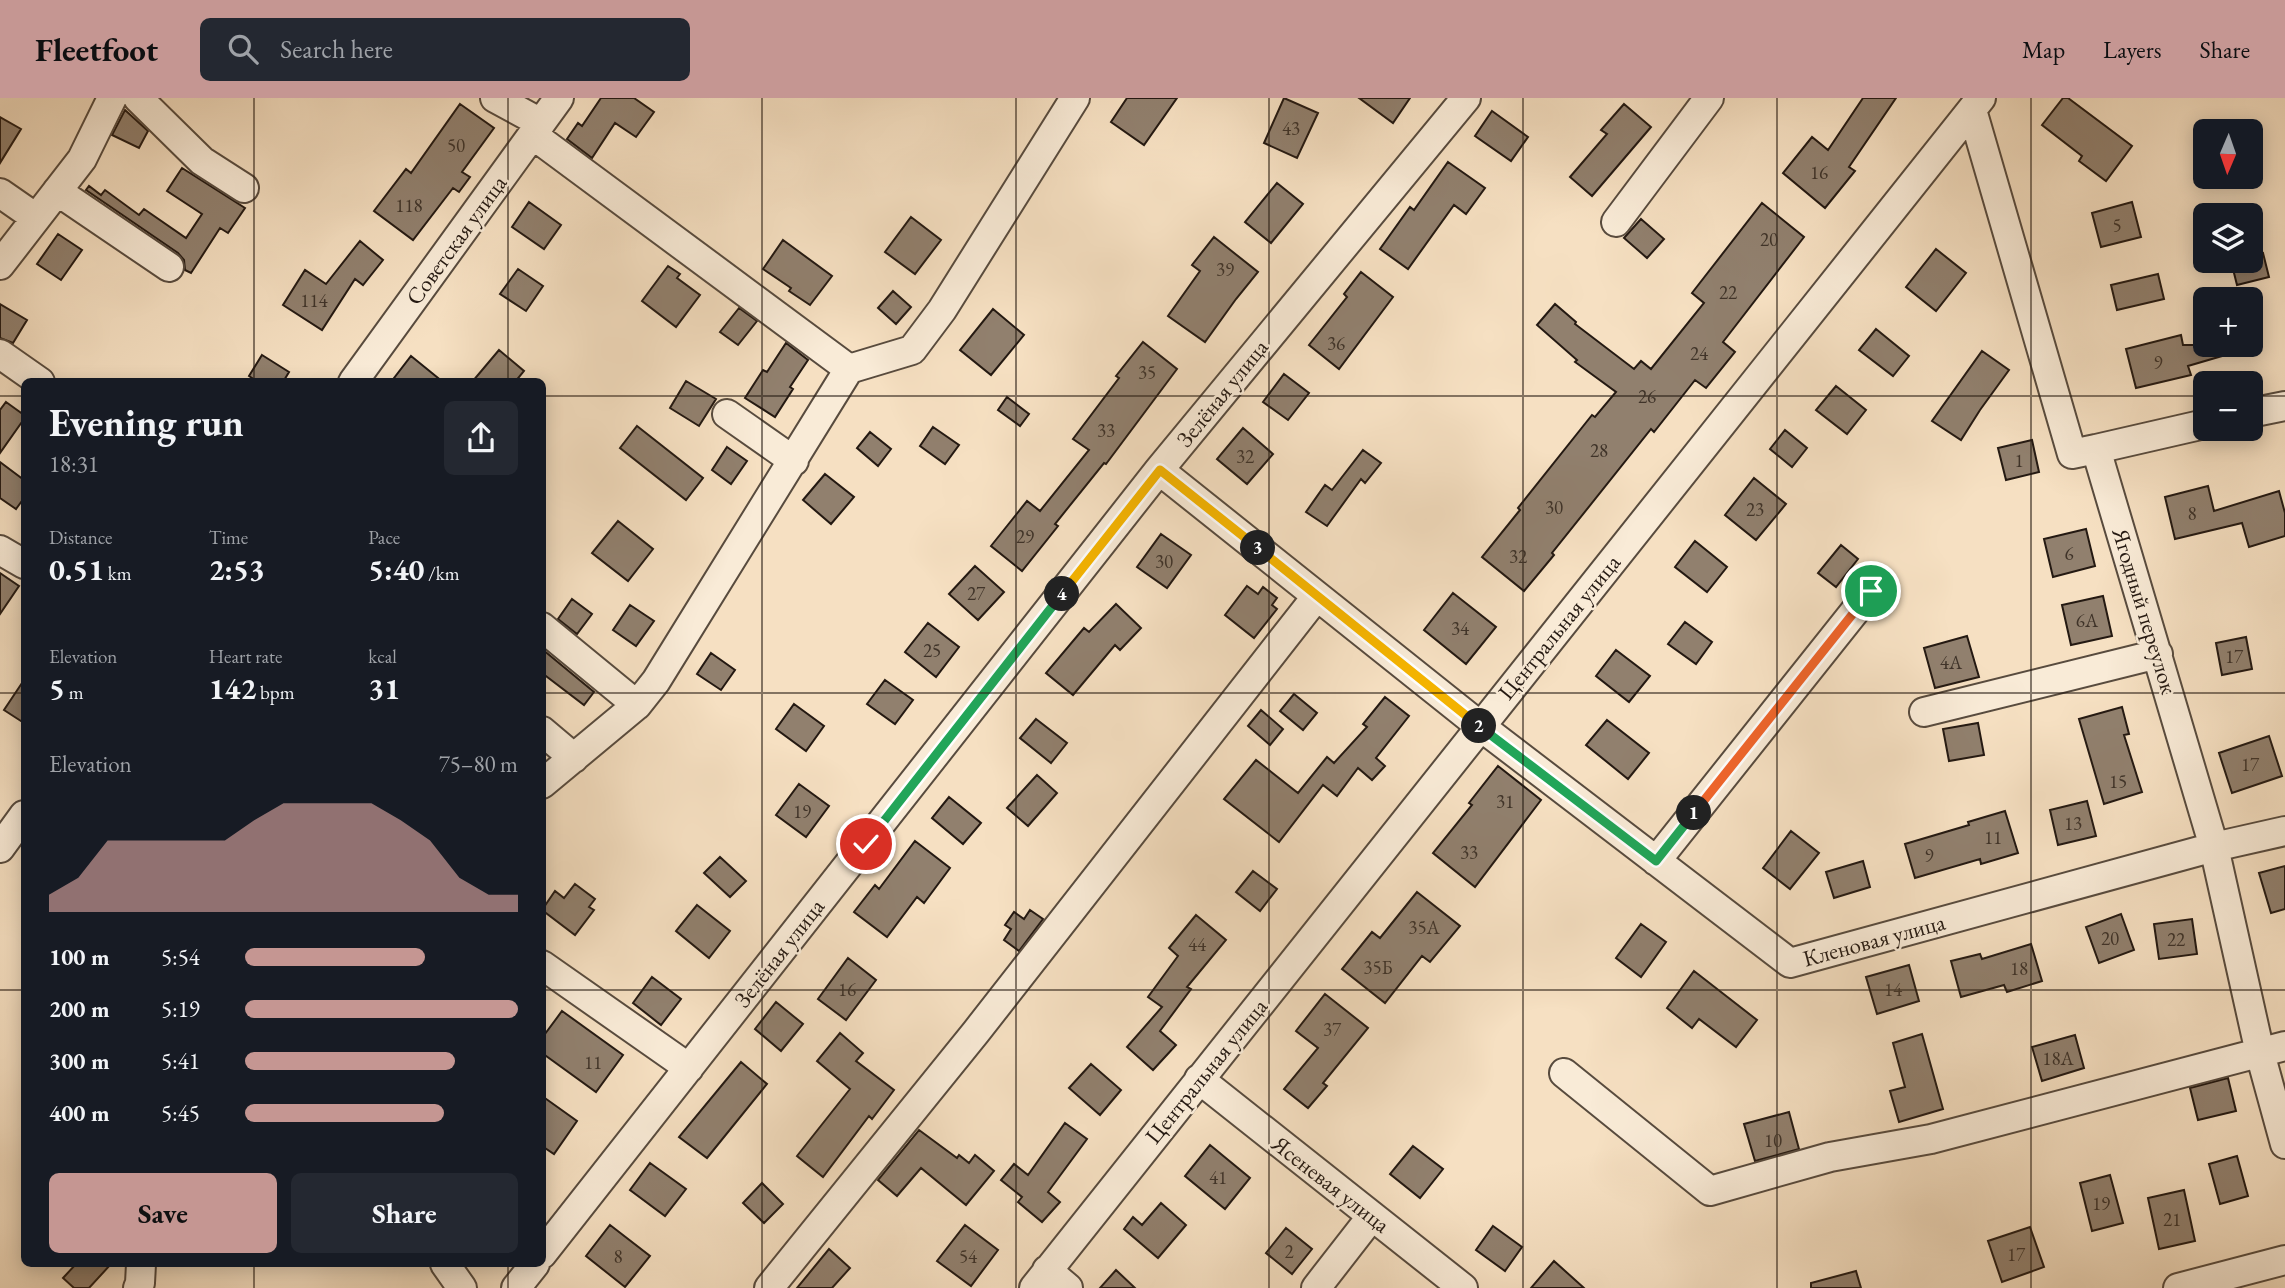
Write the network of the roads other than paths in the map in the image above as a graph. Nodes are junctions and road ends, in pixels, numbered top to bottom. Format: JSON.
{"nodes":[{"id":1,"x":113,"y":98,"type":"edge"},
{"id":2,"x":138,"y":98,"type":"edge"},
{"id":3,"x":495,"y":98,"type":"edge"},
{"id":4,"x":559,"y":98,"type":"edge"},
{"id":5,"x":1075,"y":98,"type":"edge"},
{"id":6,"x":1465,"y":98,"type":"edge"},
{"id":7,"x":1709,"y":98,"type":"edge"},
{"id":8,"x":1977,"y":104,"type":"edge"},
{"id":9,"x":537,"y":129,"type":"junction"},
{"id":10,"x":244,"y":188,"type":"dead end"},
{"id":11,"x":57,"y":191,"type":"junction"},
{"id":12,"x":0,"y":193,"type":"edge"},
{"id":13,"x":36,"y":218,"type":"junction"},
{"id":14,"x":1616,"y":222,"type":"dead end"},
{"id":15,"x":0,"y":265,"type":"edge"},
{"id":16,"x":169,"y":267,"type":"dead end"},
{"id":17,"x":0,"y":354,"type":"edge"},
{"id":18,"x":849,"y":369,"type":"junction"},
{"id":19,"x":34,"y":378,"type":"edge"},
{"id":20,"x":355,"y":378,"type":"edge"},
{"id":21,"x":2285,"y":406,"type":"edge"},
{"id":22,"x":2263,"y":410,"type":"edge"},
{"id":23,"x":727,"y":414,"type":"dead end"},
{"id":24,"x":2193,"y":427,"type":"edge"},
{"id":25,"x":2096,"y":449,"type":"junction"},
{"id":26,"x":794,"y":461,"type":"junction"},
{"id":27,"x":1160,"y":470,"type":"junction"},
{"id":28,"x":0,"y":550,"type":"edge"},
{"id":29,"x":21,"y":562,"type":"edge"},
{"id":30,"x":1871,"y":591,"type":"dead end"},
{"id":31,"x":1317,"y":596,"type":"junction"},
{"id":32,"x":546,"y":630,"type":"edge"},
{"id":33,"x":2158,"y":654,"type":"junction"},
{"id":34,"x":638,"y":705,"type":"junction"},
{"id":35,"x":1924,"y":712,"type":"dead end"},
{"id":36,"x":1480,"y":726,"type":"junction"},
{"id":37,"x":546,"y":734,"type":"edge"},
{"id":38,"x":574,"y":758,"type":"junction"},
{"id":39,"x":546,"y":781,"type":"edge"},
{"id":40,"x":21,"y":819,"type":"edge"},
{"id":41,"x":2285,"y":831,"type":"edge"},
{"id":42,"x":2214,"y":847,"type":"junction"},
{"id":43,"x":0,"y":848,"type":"edge"},
{"id":44,"x":1656,"y":861,"type":"junction"},
{"id":45,"x":546,"y":968,"type":"edge"},
{"id":46,"x":2272,"y":1049,"type":"edge"},
{"id":47,"x":689,"y":1068,"type":"junction"},
{"id":48,"x":1564,"y":1073,"type":"dead end"},
{"id":49,"x":1199,"y":1079,"type":"junction"},
{"id":50,"x":2285,"y":1144,"type":"edge"},
{"id":51,"x":1372,"y":1216,"type":"junction"},
{"id":52,"x":546,"y":1249,"type":"edge"},
{"id":53,"x":2285,"y":1259,"type":"edge"},
{"id":54,"x":141,"y":1267,"type":"edge"},
{"id":55,"x":446,"y":1267,"type":"edge"},
{"id":56,"x":533,"y":1267,"type":"edge"},
{"id":57,"x":1050,"y":1282,"type":"edge"},
{"id":58,"x":138,"y":1288,"type":"edge"},
{"id":59,"x":462,"y":1288,"type":"edge"},
{"id":60,"x":516,"y":1288,"type":"edge"},
{"id":61,"x":769,"y":1288,"type":"edge"},
{"id":62,"x":1316,"y":1288,"type":"edge"},
{"id":63,"x":1463,"y":1288,"type":"edge"},
{"id":64,"x":2178,"y":1288,"type":"edge"}],
"edges":[{"from":1,"to":11,"type":"street"},
{"from":2,"to":10,"type":"street"},
{"from":3,"to":9,"type":"street"},
{"from":4,"to":9,"type":"street","name":"Советская улица"},
{"from":5,"to":18,"type":"street"},
{"from":6,"to":27,"type":"street","name":"Зелёная улица"},
{"from":7,"to":14,"type":"street"},
{"from":8,"to":25,"type":"street"},
{"from":8,"to":36,"type":"street","name":"Центральная улица"},
{"from":9,"to":18,"type":"street"},
{"from":9,"to":20,"type":"street","name":"Советская улица"},
{"from":11,"to":13,"type":"street"},
{"from":11,"to":16,"type":"street"},
{"from":12,"to":13,"type":"street"},
{"from":13,"to":15,"type":"street"},
{"from":17,"to":19,"type":"street"},
{"from":18,"to":26,"type":"street"},
{"from":21,"to":22,"type":"street"},
{"from":23,"to":26,"type":"street"},
{"from":24,"to":25,"type":"street"},
{"from":25,"to":33,"type":"street","name":"Ягодный переулок"},
{"from":26,"to":34,"type":"street"},
{"from":27,"to":31,"type":"street","name":"Кленовая улица"},
{"from":27,"to":47,"type":"street","name":"Зелёная улица"},
{"from":28,"to":29,"type":"street"},
{"from":30,"to":44,"type":"street"},
{"from":31,"to":36,"type":"street","name":"Кленовая улица"},
{"from":31,"to":61,"type":"street"},
{"from":32,"to":34,"type":"street"},
{"from":33,"to":35,"type":"street"},
{"from":33,"to":42,"type":"street","name":"Ягодный переулок"},
{"from":34,"to":38,"type":"street"},
{"from":36,"to":44,"type":"street","name":"Кленовая улица"},
{"from":36,"to":49,"type":"street","name":"Центральная улица"},
{"from":37,"to":38,"type":"street"},
{"from":38,"to":39,"type":"street"},
{"from":40,"to":43,"type":"street"},
{"from":41,"to":42,"type":"street","name":"Кленовая улица"},
{"from":42,"to":44,"type":"street","name":"Кленовая улица"},
{"from":42,"to":46,"type":"street","name":"Ягодный переулок"},
{"from":45,"to":47,"type":"street"},
{"from":46,"to":48,"type":"street"},
{"from":46,"to":50,"type":"street","name":"Ягодный переулок"},
{"from":47,"to":52,"type":"street","name":"Зелёная улица"},
{"from":49,"to":51,"type":"street","name":"Ясеневая улица"},
{"from":49,"to":57,"type":"street","name":"Центральная улица"},
{"from":51,"to":62,"type":"street"},
{"from":51,"to":63,"type":"street","name":"Ясеневая улица"},
{"from":53,"to":64,"type":"street"},
{"from":54,"to":58,"type":"street"},
{"from":55,"to":59,"type":"street"},
{"from":56,"to":60,"type":"street"}]}
